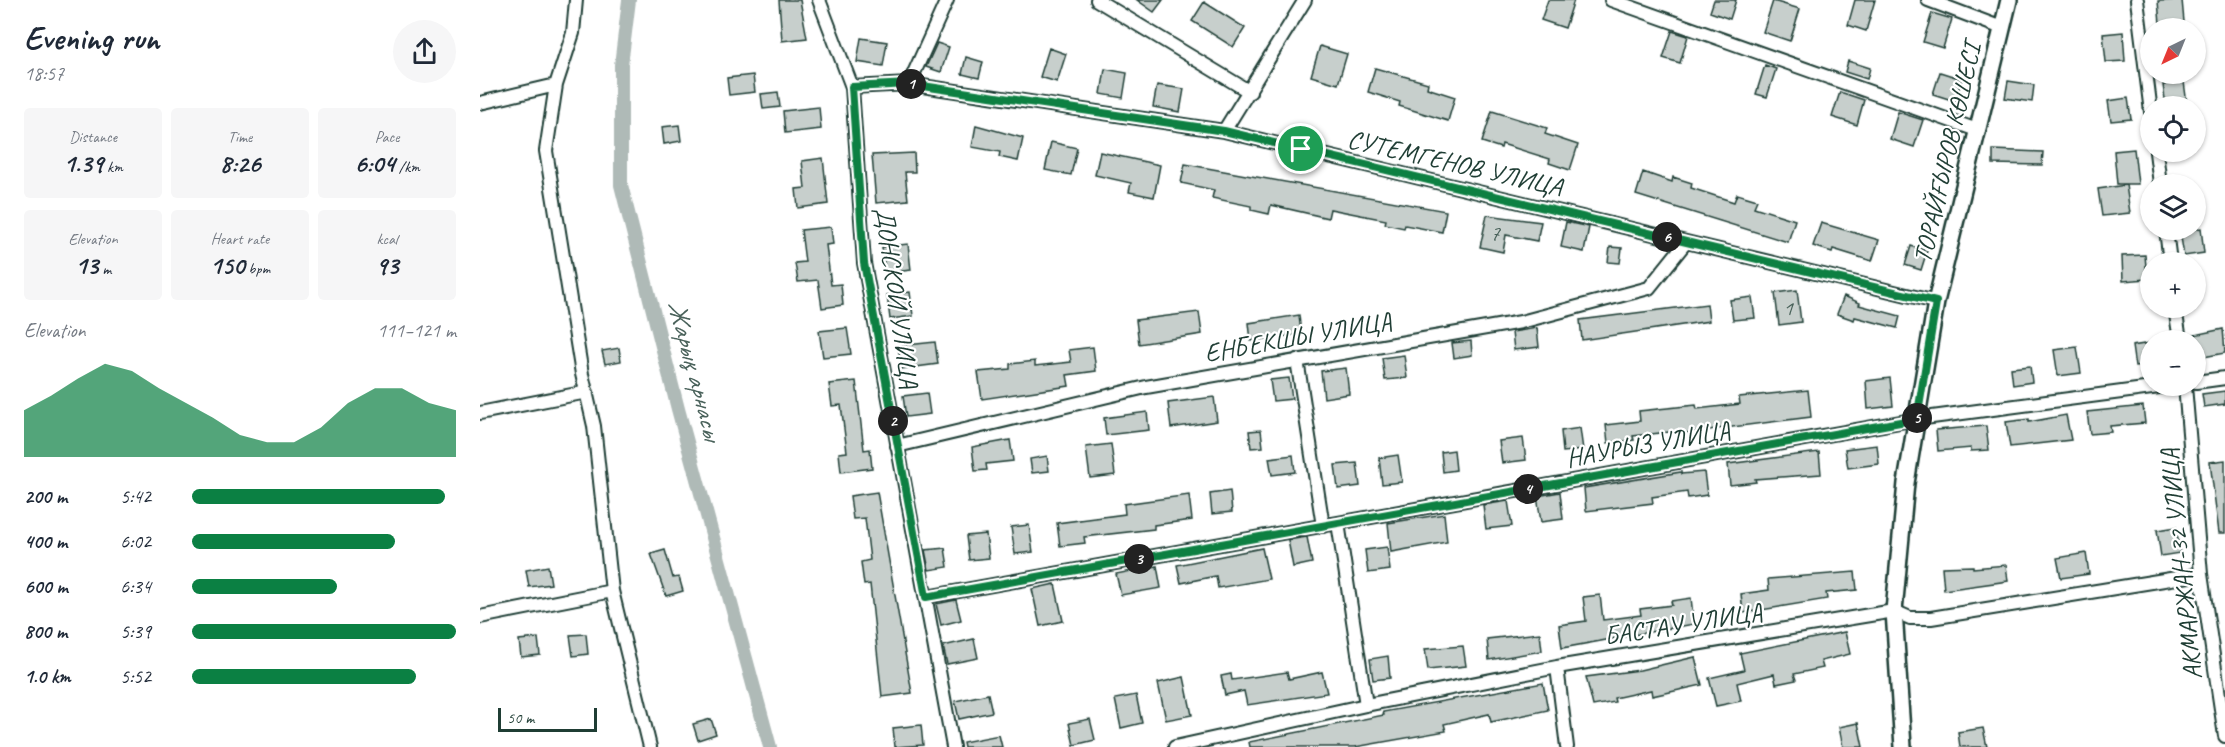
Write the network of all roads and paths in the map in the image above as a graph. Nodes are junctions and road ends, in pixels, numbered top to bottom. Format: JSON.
{"nodes":[{"id":1,"x":576,"y":0,"type":"edge"},
{"id":2,"x":819,"y":0,"type":"edge"},
{"id":3,"x":947,"y":0,"type":"edge"},
{"id":4,"x":1097,"y":0,"type":"edge"},
{"id":5,"x":1305,"y":0,"type":"edge"},
{"id":6,"x":1611,"y":0,"type":"edge"},
{"id":7,"x":1928,"y":0,"type":"edge"},
{"id":8,"x":2009,"y":0,"type":"edge"},
{"id":9,"x":2137,"y":0,"type":"edge"},
{"id":10,"x":2002,"y":28,"type":"junction"},
{"id":11,"x":909,"y":84,"type":"junction"},
{"id":12,"x":556,"y":85,"type":"junction"},
{"id":13,"x":852,"y":87,"type":"junction"},
{"id":14,"x":1250,"y":92,"type":"junction"},
{"id":15,"x":2149,"y":96,"type":"edge"},
{"id":16,"x":480,"y":103,"type":"edge"},
{"id":17,"x":1977,"y":130,"type":"junction"},
{"id":18,"x":1224,"y":131,"type":"junction"},
{"id":19,"x":1686,"y":242,"type":"junction"},
{"id":20,"x":1936,"y":302,"type":"junction"},
{"id":21,"x":1297,"y":360,"type":"junction"},
{"id":22,"x":2225,"y":378,"type":"edge"},
{"id":23,"x":2206,"y":381,"type":"edge"},
{"id":24,"x":2140,"y":390,"type":"edge"},
{"id":25,"x":586,"y":393,"type":"junction"},
{"id":26,"x":2186,"y":396,"type":"edge"},
{"id":27,"x":480,"y":413,"type":"edge"},
{"id":28,"x":1917,"y":419,"type":"junction"},
{"id":29,"x":897,"y":446,"type":"junction"},
{"id":30,"x":1338,"y":523,"type":"junction"},
{"id":31,"x":1323,"y":526,"type":"junction"},
{"id":32,"x":2201,"y":574,"type":"junction"},
{"id":33,"x":612,"y":591,"type":"junction"},
{"id":34,"x":926,"y":597,"type":"junction"},
{"id":35,"x":1894,"y":611,"type":"junction"},
{"id":36,"x":480,"y":617,"type":"edge"},
{"id":37,"x":1557,"y":667,"type":"junction"},
{"id":38,"x":1366,"y":705,"type":"junction"},
{"id":39,"x":2225,"y":736,"type":"edge"},
{"id":40,"x":650,"y":747,"type":"edge"},
{"id":41,"x":953,"y":747,"type":"edge"},
{"id":42,"x":1175,"y":747,"type":"edge"},
{"id":43,"x":1567,"y":747,"type":"edge"},
{"id":44,"x":1903,"y":747,"type":"edge"}],
"edges":[{"from":1,"to":12,"type":"street"},
{"from":2,"to":13,"type":"street","name":"ДОНСКОЙ УЛИЦА"},
{"from":3,"to":11,"type":"street"},
{"from":4,"to":14,"type":"street"},
{"from":5,"to":14,"type":"street"},
{"from":6,"to":17,"type":"street"},
{"from":7,"to":10,"type":"street"},
{"from":8,"to":10,"type":"street","name":"ТОРАЙҒЫРОВ КӨШЕСІ"},
{"from":9,"to":15,"type":"street"},
{"from":10,"to":17,"type":"street","name":"ТОРАЙҒЫРОВ КӨШЕСІ"},
{"from":11,"to":13,"type":"street","name":"СУТЕМГЕНОВ УЛИЦА"},
{"from":11,"to":18,"type":"street","name":"СУТЕМГЕНОВ УЛИЦА"},
{"from":12,"to":16,"type":"street"},
{"from":12,"to":25,"type":"street"},
{"from":13,"to":29,"type":"street","name":"ДОНСКОЙ УЛИЦА"},
{"from":14,"to":18,"type":"street"},
{"from":17,"to":20,"type":"street","name":"ТОРАЙҒЫРОВ КӨШЕСІ"},
{"from":18,"to":19,"type":"street","name":"СУТЕМГЕНОВ УЛИЦА"},
{"from":19,"to":20,"type":"street","name":"СУТЕМГЕНОВ УЛИЦА"},
{"from":19,"to":21,"type":"street","name":"ЕНБЕКШЫ УЛИЦА"},
{"from":20,"to":28,"type":"street","name":"ТОРАЙҒЫРОВ КӨШЕСІ"},
{"from":21,"to":29,"type":"street","name":"ЕНБЕКШЫ УЛИЦА"},
{"from":21,"to":31,"type":"street"},
{"from":22,"to":23,"type":"street"},
{"from":24,"to":28,"type":"street","name":"НАУРЫЗ УЛИЦА"},
{"from":25,"to":27,"type":"street"},
{"from":25,"to":33,"type":"street"},
{"from":26,"to":32,"type":"street","name":"АКМАРЖАН-32 УЛИЦА"},
{"from":28,"to":30,"type":"street","name":"НАУРЫЗ УЛИЦА"},
{"from":28,"to":35,"type":"street","name":"ТОРАЙҒЫРОВ КӨШЕСІ"},
{"from":29,"to":34,"type":"street","name":"ДОНСКОЙ УЛИЦА"},
{"from":30,"to":31,"type":"street","name":"НАУРЫЗ УЛИЦА"},
{"from":30,"to":38,"type":"street"},
{"from":31,"to":34,"type":"street","name":"НАУРЫЗ УЛИЦА"},
{"from":32,"to":35,"type":"street","name":"БАСТАУ УЛИЦА"},
{"from":32,"to":39,"type":"street","name":"АКМАРЖАН-32 УЛИЦА"},
{"from":33,"to":36,"type":"street"},
{"from":33,"to":40,"type":"street"},
{"from":34,"to":41,"type":"street","name":"ДОНСКОЙ УЛИЦА"},
{"from":35,"to":37,"type":"street","name":"БАСТАУ УЛИЦА"},
{"from":35,"to":44,"type":"street","name":"ТОРАЙҒЫРОВ КӨШЕСІ"},
{"from":37,"to":38,"type":"street","name":"БАСТАУ УЛИЦА"},
{"from":37,"to":43,"type":"street"},
{"from":38,"to":42,"type":"street","name":"БАСТАУ УЛИЦА"}]}
